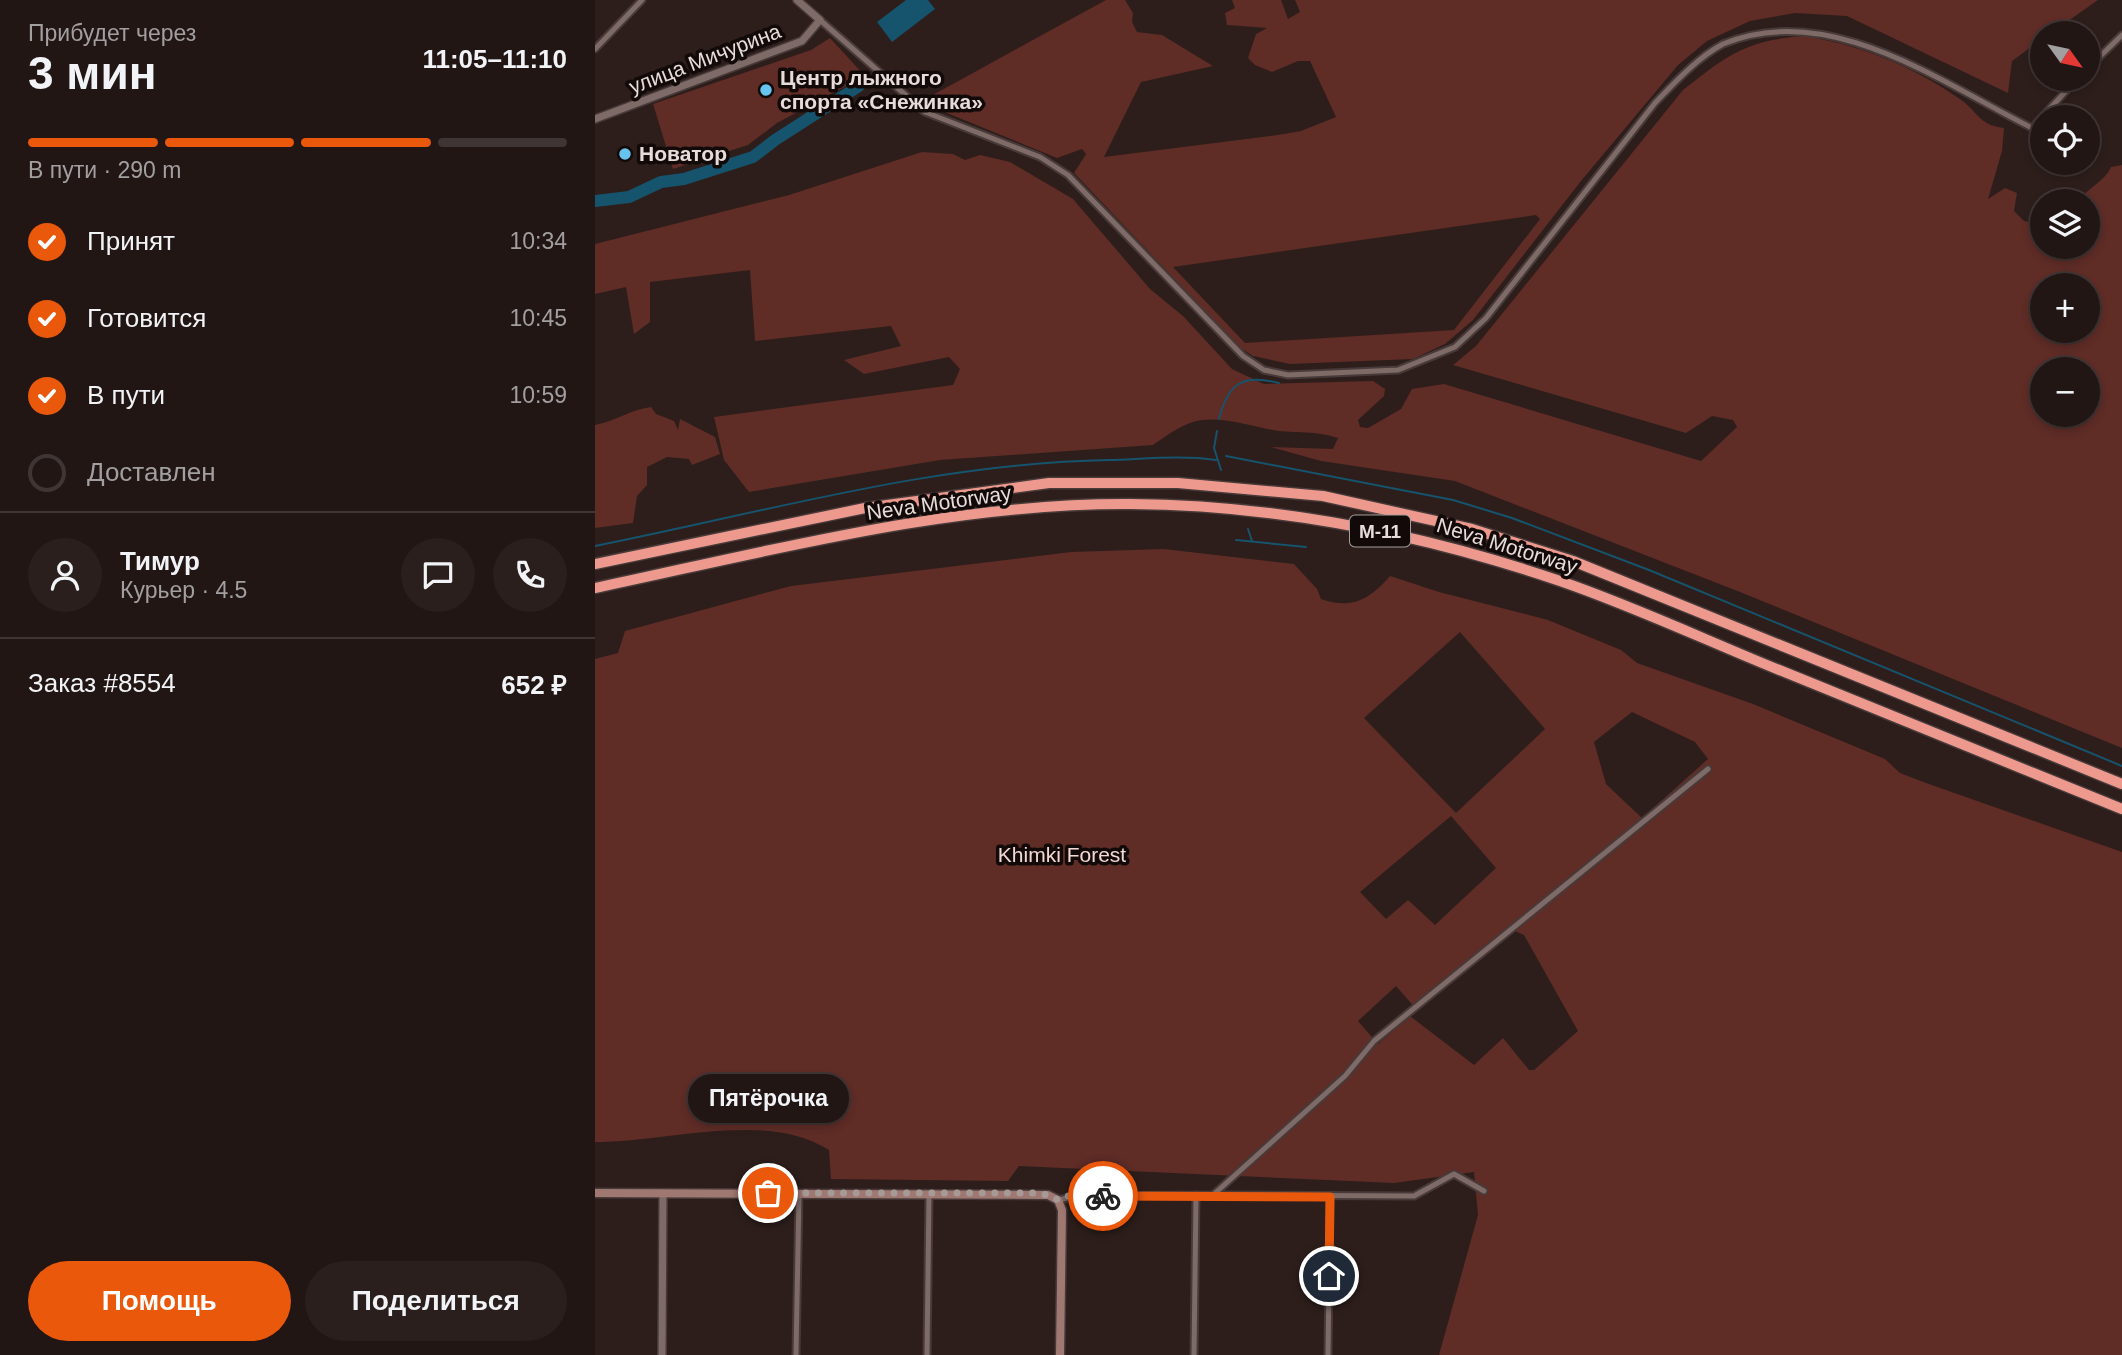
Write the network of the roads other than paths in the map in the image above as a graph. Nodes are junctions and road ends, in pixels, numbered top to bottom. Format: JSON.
{"nodes":[{"id":1,"x":642,"y":0,"type":"edge"},
{"id":2,"x":797,"y":0,"type":"edge"},
{"id":3,"x":820,"y":20,"type":"junction"},
{"id":4,"x":2122,"y":35,"type":"edge"},
{"id":5,"x":595,"y":49,"type":"edge"},
{"id":6,"x":2100,"y":56,"type":"edge"},
{"id":7,"x":2066,"y":91,"type":"edge"},
{"id":8,"x":595,"y":119,"type":"edge"},
{"id":9,"x":595,"y":564,"type":"edge"},
{"id":10,"x":595,"y":588,"type":"edge"},
{"id":11,"x":1708,"y":769,"type":"dead end"},
{"id":12,"x":2122,"y":784,"type":"edge"},
{"id":13,"x":2122,"y":809,"type":"edge"},
{"id":14,"x":1484,"y":1191,"type":"dead end"},
{"id":15,"x":595,"y":1193,"type":"edge"},
{"id":16,"x":663,"y":1193,"type":"junction"},
{"id":17,"x":799,"y":1193,"type":"junction"},
{"id":18,"x":929,"y":1194,"type":"junction"},
{"id":19,"x":1196,"y":1195,"type":"junction"},
{"id":20,"x":1213,"y":1195,"type":"junction"},
{"id":21,"x":1330,"y":1197,"type":"junction"},
{"id":22,"x":1058,"y":1200,"type":"junction"},
{"id":23,"x":661,"y":1355,"type":"edge"},
{"id":24,"x":796,"y":1355,"type":"edge"},
{"id":25,"x":927,"y":1355,"type":"edge"},
{"id":26,"x":1060,"y":1355,"type":"edge"},
{"id":27,"x":1194,"y":1355,"type":"edge"},
{"id":28,"x":1328,"y":1355,"type":"edge"}],
"edges":[{"from":1,"to":5,"type":"street"},
{"from":2,"to":3,"type":"street"},
{"from":3,"to":7,"type":"street"},
{"from":3,"to":8,"type":"street","name":"улица Мичурина"},
{"from":4,"to":6,"type":"street"},
{"from":9,"to":12,"type":"highway","name":"Neva Motorway","number":"М-11"},
{"from":10,"to":13,"type":"highway","name":"Neva Motorway","number":"М-11"},
{"from":11,"to":20,"type":"street"},
{"from":14,"to":21,"type":"street"},
{"from":15,"to":16,"type":"main road"},
{"from":16,"to":17,"type":"main road"},
{"from":16,"to":23,"type":"street"},
{"from":17,"to":18,"type":"main road"},
{"from":17,"to":24,"type":"street"},
{"from":18,"to":22,"type":"main road"},
{"from":18,"to":25,"type":"street"},
{"from":19,"to":20,"type":"street"},
{"from":19,"to":22,"type":"street"},
{"from":19,"to":27,"type":"street"},
{"from":20,"to":21,"type":"street"},
{"from":21,"to":28,"type":"street"},
{"from":22,"to":26,"type":"main road"}]}
